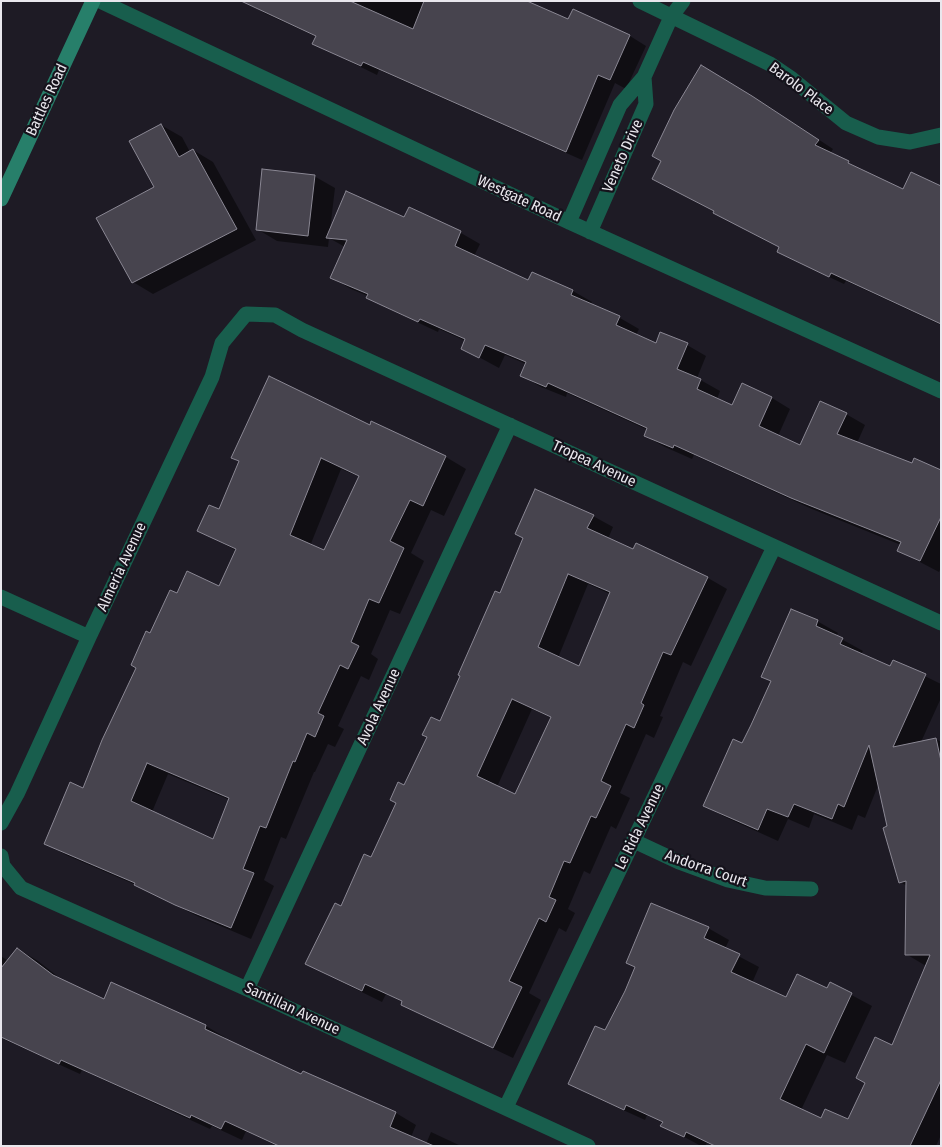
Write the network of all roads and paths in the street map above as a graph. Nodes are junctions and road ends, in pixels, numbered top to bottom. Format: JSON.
{"nodes":[{"id":1,"x":93,"y":1,"type":"edge"},
{"id":2,"x":100,"y":1,"type":"edge"},
{"id":3,"x":640,"y":1,"type":"edge"},
{"id":4,"x":683,"y":1,"type":"edge"},
{"id":5,"x":671,"y":17,"type":"junction"},
{"id":6,"x":644,"y":77,"type":"junction"},
{"id":7,"x":940,"y":138,"type":"edge"},
{"id":8,"x":1,"y":199,"type":"edge"},
{"id":9,"x":568,"y":222,"type":"junction"},
{"id":10,"x":590,"y":232,"type":"junction"},
{"id":11,"x":246,"y":314,"type":"joint"},
{"id":12,"x":941,"y":391,"type":"edge"},
{"id":13,"x":510,"y":425,"type":"junction"},
{"id":14,"x":774,"y":547,"type":"junction"},
{"id":15,"x":1,"y":597,"type":"edge"},
{"id":16,"x":941,"y":622,"type":"edge"},
{"id":17,"x":89,"y":637,"type":"junction"},
{"id":18,"x":1,"y":823,"type":"edge"},
{"id":19,"x":634,"y":840,"type":"junction"},
{"id":20,"x":2,"y":861,"type":"edge"},
{"id":21,"x":811,"y":889,"type":"dead end"},
{"id":22,"x":247,"y":988,"type":"junction"},
{"id":23,"x":506,"y":1107,"type":"junction"},
{"id":24,"x":588,"y":1146,"type":"edge"}],
"edges":[{"from":1,"to":8,"type":"street","name":"Battles Road"},
{"from":2,"to":9,"type":"street","name":"Westgate Road"},
{"from":3,"to":5,"type":"street","name":"Barolo Place"},
{"from":4,"to":5,"type":"street","name":"Veneto Drive"},
{"from":5,"to":6,"type":"street","name":"Veneto Drive"},
{"from":5,"to":7,"type":"street","name":"Barolo Place"},
{"from":6,"to":9,"type":"street","name":"Veneto Drive"},
{"from":6,"to":10,"type":"street","name":"Veneto Drive"},
{"from":9,"to":10,"type":"street","name":"Westgate Road"},
{"from":10,"to":12,"type":"street","name":"Westgate Road"},
{"from":11,"to":13,"type":"street","name":"Tropea Avenue"},
{"from":11,"to":17,"type":"street","name":"Almeria Avenue"},
{"from":13,"to":14,"type":"street","name":"Tropea Avenue"},
{"from":13,"to":22,"type":"street","name":"Avola Avenue"},
{"from":14,"to":16,"type":"street","name":"Tropea Avenue"},
{"from":14,"to":19,"type":"street","name":"Le Rida Avenue"},
{"from":15,"to":17,"type":"street"},
{"from":17,"to":18,"type":"street","name":"Almeria Avenue"},
{"from":19,"to":21,"type":"street","name":"Andorra Court"},
{"from":19,"to":23,"type":"street","name":"Le Rida Avenue"},
{"from":20,"to":22,"type":"street","name":"Santillan Avenue"},
{"from":22,"to":23,"type":"street","name":"Santillan Avenue"},
{"from":23,"to":24,"type":"street","name":"Santillan Avenue"}]}
